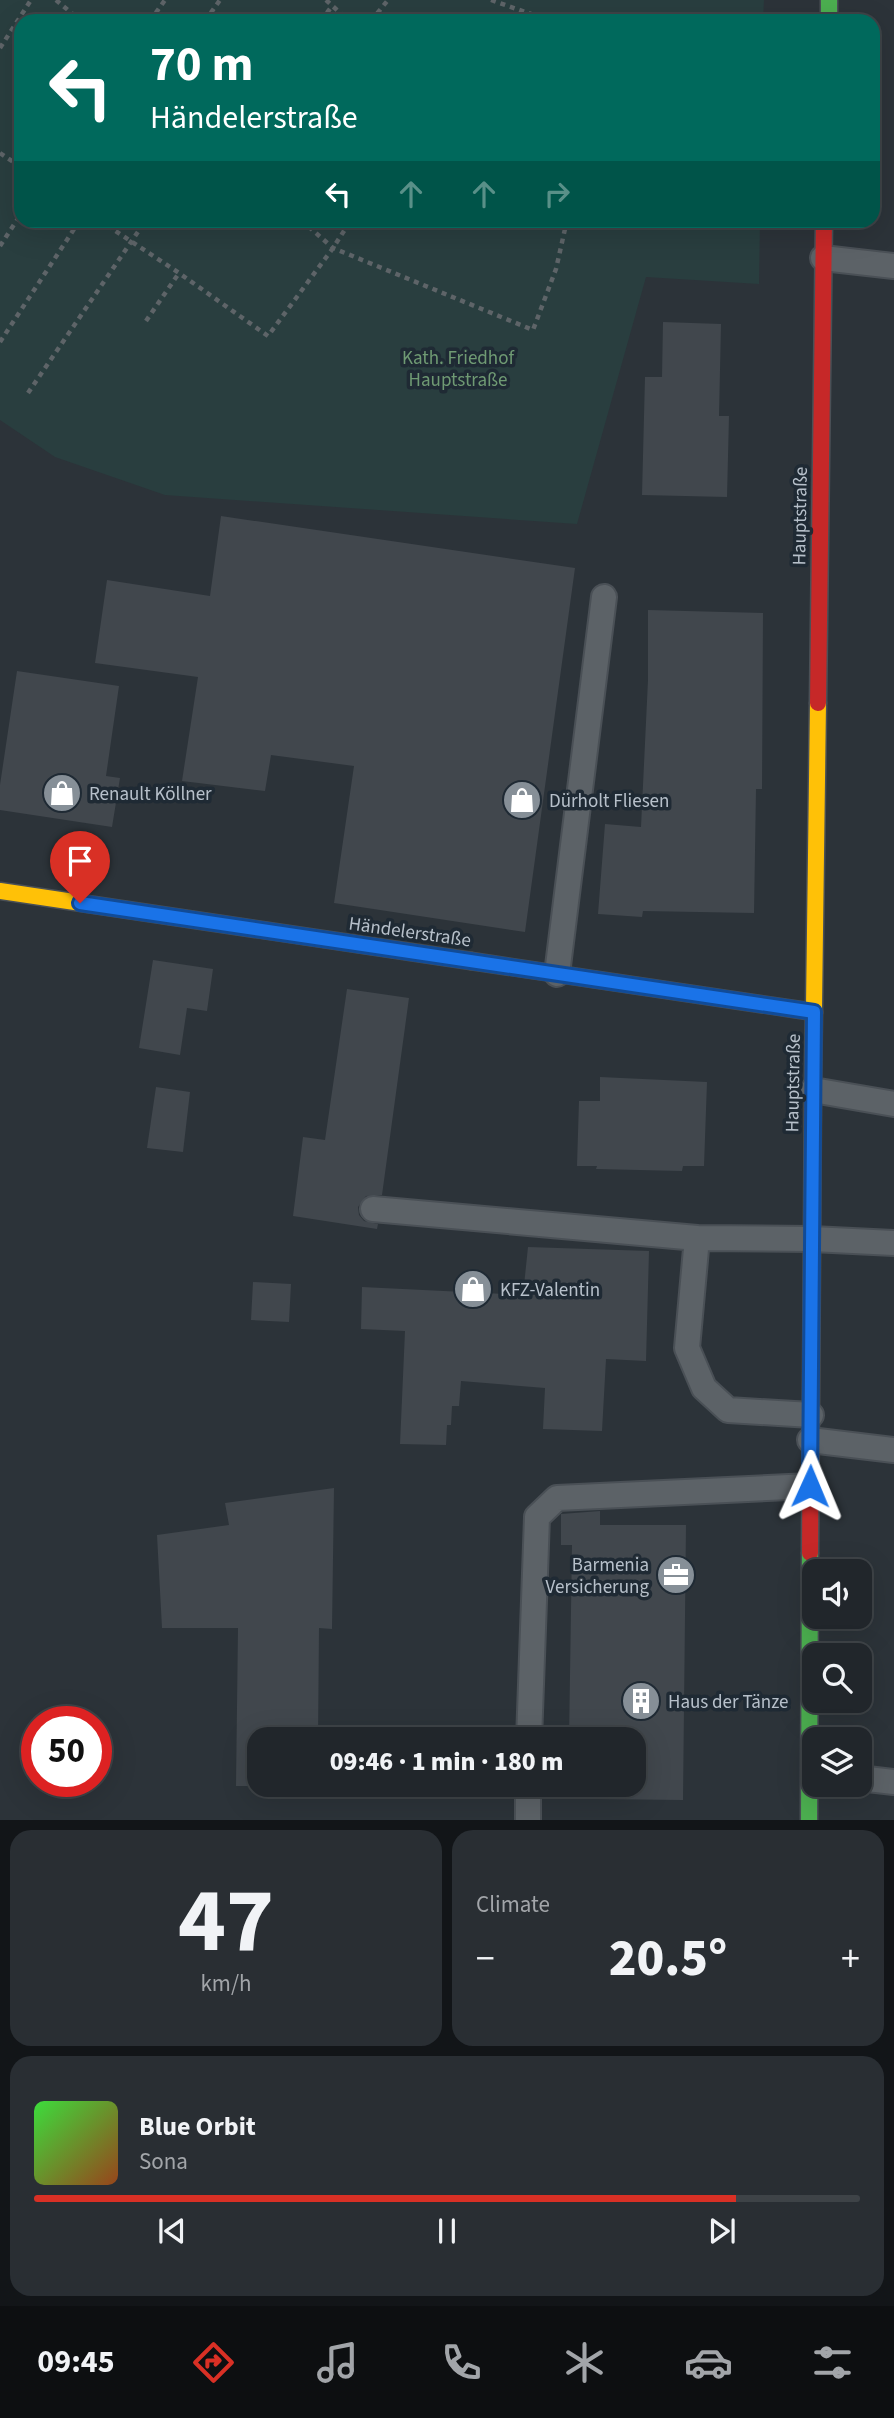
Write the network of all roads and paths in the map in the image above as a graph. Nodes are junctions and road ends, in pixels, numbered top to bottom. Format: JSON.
{"nodes":[{"id":1,"x":56,"y":0,"type":"edge"},
{"id":2,"x":326,"y":0,"type":"edge"},
{"id":3,"x":388,"y":0,"type":"edge"},
{"id":4,"x":491,"y":0,"type":"edge"},
{"id":5,"x":332,"y":6,"type":"junction"},
{"id":6,"x":73,"y":14,"type":"edge"},
{"id":7,"x":326,"y":14,"type":"edge"},
{"id":8,"x":341,"y":14,"type":"edge"},
{"id":9,"x":377,"y":14,"type":"edge"},
{"id":10,"x":531,"y":14,"type":"edge"},
{"id":11,"x":14,"y":27,"type":"edge"},
{"id":12,"x":0,"y":48,"type":"edge"},
{"id":13,"x":14,"y":225,"type":"edge"},
{"id":14,"x":75,"y":228,"type":"edge"},
{"id":15,"x":111,"y":228,"type":"edge"},
{"id":16,"x":140,"y":228,"type":"edge"},
{"id":17,"x":310,"y":228,"type":"edge"},
{"id":18,"x":346,"y":228,"type":"edge"},
{"id":19,"x":565,"y":228,"type":"edge"},
{"id":20,"x":824,"y":228,"type":"edge"},
{"id":21,"x":131,"y":241,"type":"junction"},
{"id":22,"x":0,"y":246,"type":"edge"},
{"id":23,"x":333,"y":248,"type":"junction"},
{"id":24,"x":823,"y":258,"type":"junction"},
{"id":25,"x":894,"y":266,"type":"edge"},
{"id":26,"x":179,"y":273,"type":"junction"},
{"id":27,"x":146,"y":321,"type":"dead end"},
{"id":28,"x":0,"y":342,"type":"edge"},
{"id":29,"x":27,"y":393,"type":"dead end"},
{"id":30,"x":604,"y":597,"type":"dead end"},
{"id":31,"x":0,"y":891,"type":"edge"},
{"id":32,"x":557,"y":974,"type":"junction"},
{"id":33,"x":814,"y":1012,"type":"junction"},
{"id":34,"x":813,"y":1090,"type":"junction"},
{"id":35,"x":894,"y":1104,"type":"edge"},
{"id":36,"x":373,"y":1209,"type":"dead end"},
{"id":37,"x":696,"y":1238,"type":"junction"},
{"id":38,"x":812,"y":1239,"type":"junction"},
{"id":39,"x":894,"y":1243,"type":"edge"},
{"id":40,"x":811,"y":1415,"type":"junction"},
{"id":41,"x":810,"y":1440,"type":"junction"},
{"id":42,"x":894,"y":1450,"type":"edge"},
{"id":43,"x":810,"y":1486,"type":"junction"},
{"id":44,"x":529,"y":1727,"type":"edge"},
{"id":45,"x":812,"y":1727,"type":"edge"},
{"id":46,"x":872,"y":1779,"type":"edge"},
{"id":47,"x":894,"y":1782,"type":"edge"},
{"id":48,"x":528,"y":1797,"type":"edge"},
{"id":49,"x":811,"y":1797,"type":"edge"},
{"id":50,"x":528,"y":1819,"type":"edge"},
{"id":51,"x":810,"y":1819,"type":"edge"}],
"edges":[{"from":1,"to":6,"type":"path"},
{"from":2,"to":5,"type":"path"},
{"from":3,"to":9,"type":"path"},
{"from":4,"to":10,"type":"path"},
{"from":5,"to":7,"type":"path"},
{"from":5,"to":8,"type":"path"},
{"from":11,"to":12,"type":"path"},
{"from":13,"to":22,"type":"path"},
{"from":14,"to":28,"type":"path"},
{"from":15,"to":21,"type":"path"},
{"from":16,"to":21,"type":"path"},
{"from":17,"to":23,"type":"path"},
{"from":18,"to":23,"type":"path"},
{"from":19,"to":23,"type":"path"},
{"from":20,"to":24,"type":"main road","name":"Hauptstraße"},
{"from":21,"to":26,"type":"path"},
{"from":21,"to":29,"type":"path"},
{"from":23,"to":26,"type":"path"},
{"from":24,"to":25,"type":"lane"},
{"from":24,"to":33,"type":"main road","name":"Hauptstraße"},
{"from":26,"to":27,"type":"path"},
{"from":30,"to":32,"type":"lane"},
{"from":31,"to":32,"type":"main road","name":"Händelerstraße"},
{"from":32,"to":33,"type":"main road","name":"Händelerstraße"},
{"from":33,"to":34,"type":"main road","name":"Hauptstraße"},
{"from":34,"to":35,"type":"lane"},
{"from":34,"to":38,"type":"main road","name":"Hauptstraße"},
{"from":36,"to":37,"type":"lane"},
{"from":37,"to":38,"type":"lane"},
{"from":37,"to":40,"type":"lane"},
{"from":38,"to":39,"type":"lane"},
{"from":38,"to":40,"type":"main road","name":"Hauptstraße"},
{"from":40,"to":41,"type":"main road","name":"Hauptstraße"},
{"from":41,"to":42,"type":"lane"},
{"from":41,"to":43,"type":"main road","name":"Hauptstraße"},
{"from":43,"to":44,"type":"lane"},
{"from":43,"to":45,"type":"main road","name":"Hauptstraße"},
{"from":46,"to":47,"type":"lane"},
{"from":48,"to":50,"type":"lane"},
{"from":49,"to":51,"type":"main road","name":"Hauptstraße"}]}
